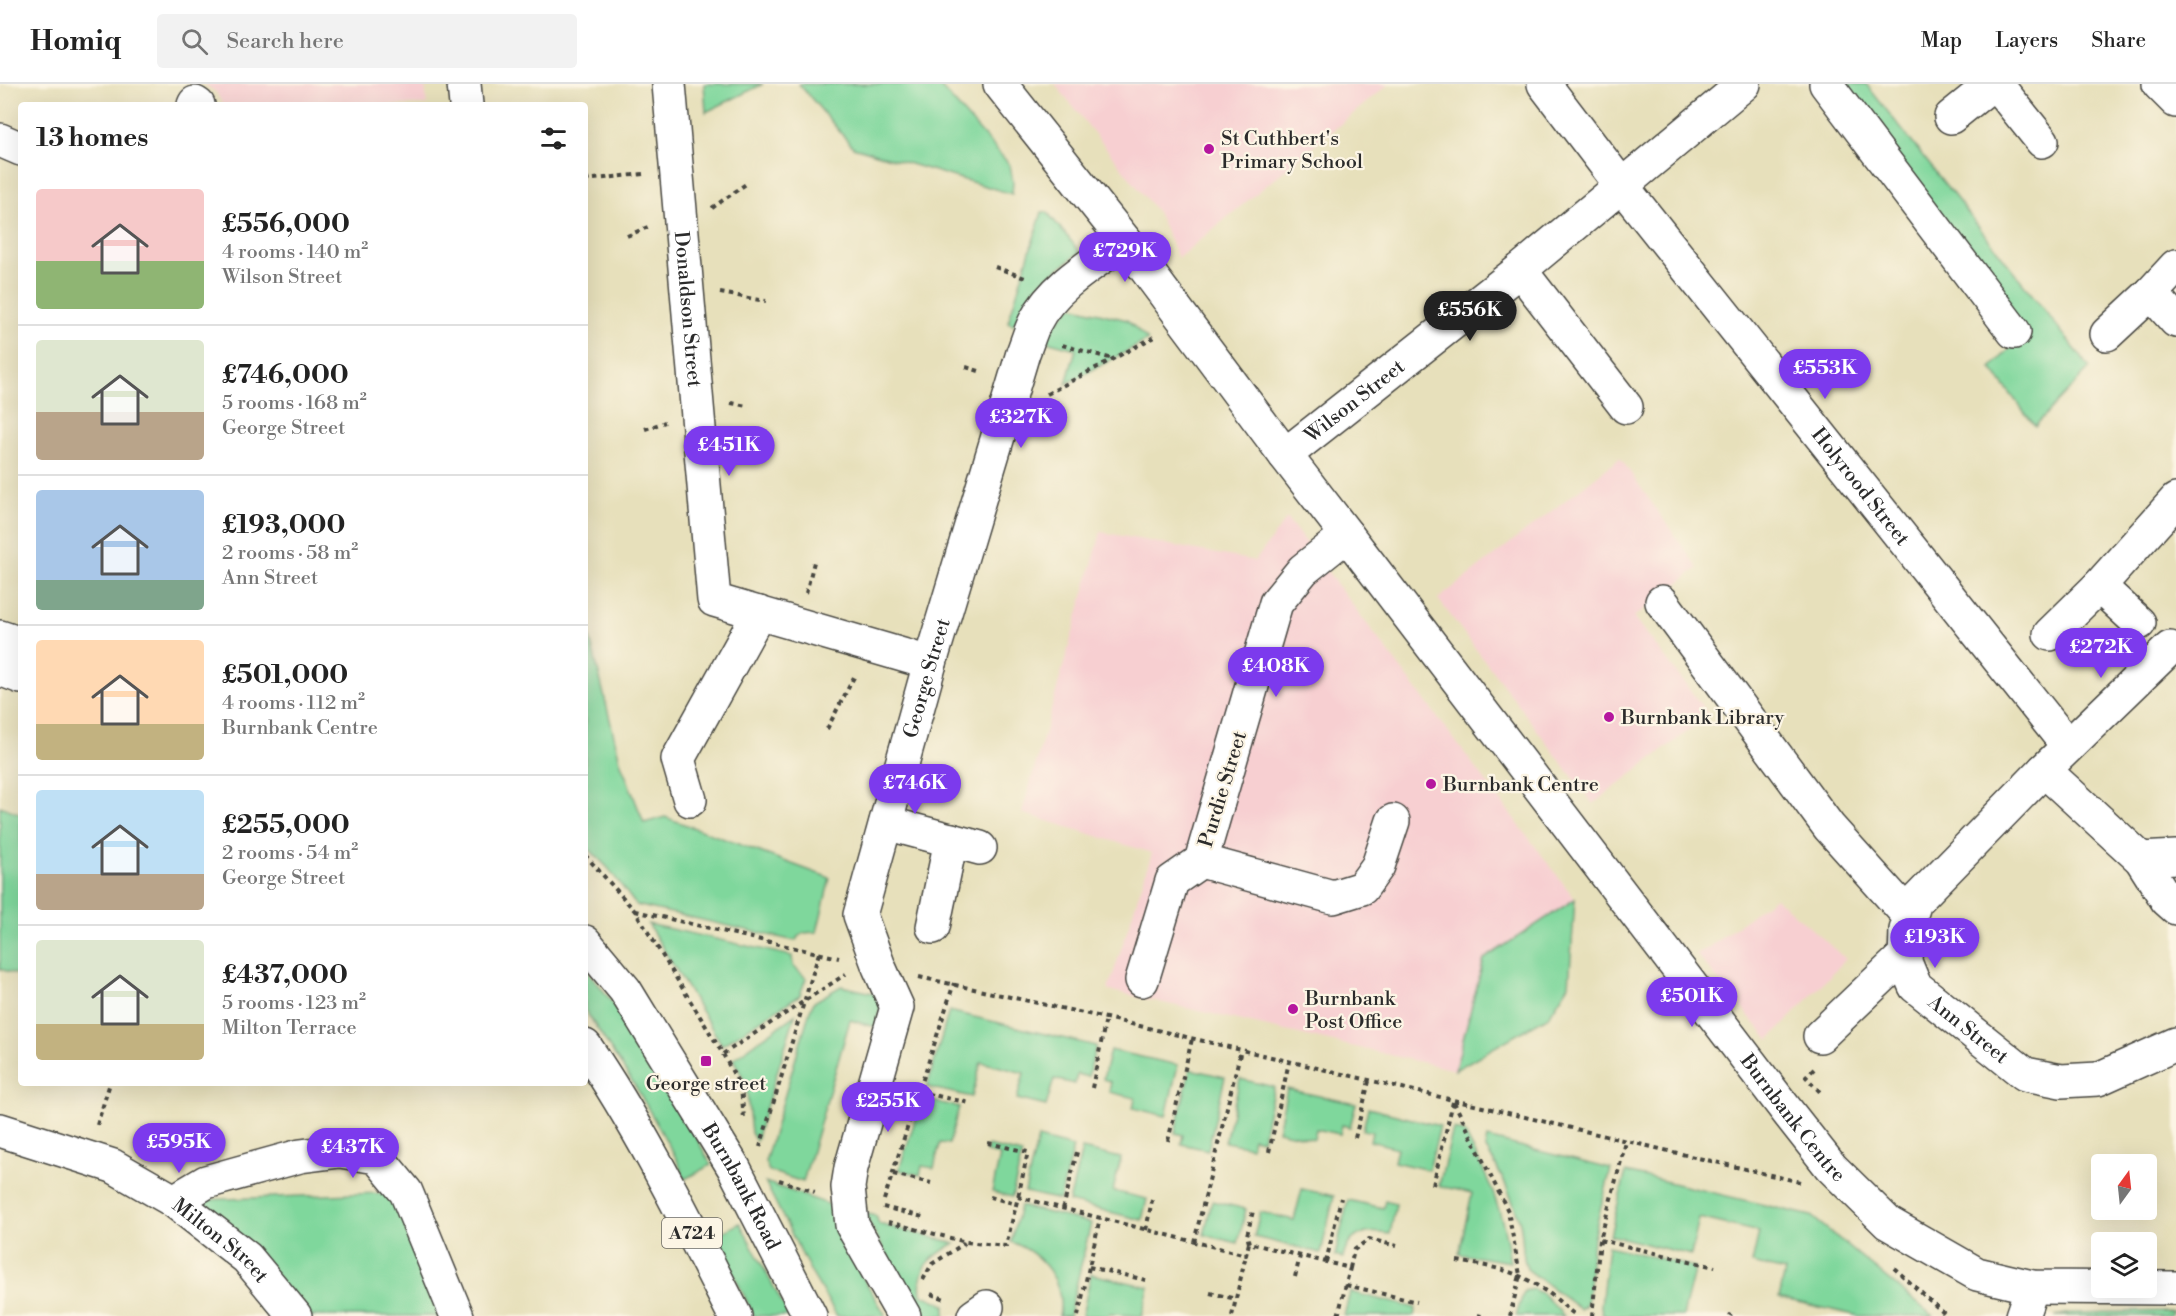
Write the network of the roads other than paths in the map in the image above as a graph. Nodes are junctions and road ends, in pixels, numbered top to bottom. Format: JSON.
{"nodes":[{"id":1,"x":464,"y":84,"type":"edge"},
{"id":2,"x":669,"y":84,"type":"edge"},
{"id":3,"x":1000,"y":84,"type":"edge"},
{"id":4,"x":1544,"y":84,"type":"edge"},
{"id":5,"x":1744,"y":84,"type":"edge"},
{"id":6,"x":1826,"y":84,"type":"edge"},
{"id":7,"x":1994,"y":84,"type":"edge"},
{"id":8,"x":2158,"y":84,"type":"edge"},
{"id":9,"x":2176,"y":101,"type":"edge"},
{"id":10,"x":466,"y":102,"type":"edge"},
{"id":11,"x":1951,"y":117,"type":"dead end"},
{"id":12,"x":2042,"y":141,"type":"dead end"},
{"id":13,"x":1621,"y":185,"type":"junction"},
{"id":14,"x":1125,"y":241,"type":"junction"},
{"id":15,"x":2176,"y":266,"type":"edge"},
{"id":16,"x":1520,"y":270,"type":"junction"},
{"id":17,"x":2151,"y":294,"type":"junction"},
{"id":18,"x":2176,"y":321,"type":"edge"},
{"id":19,"x":2014,"y":332,"type":"dead end"},
{"id":20,"x":2107,"y":334,"type":"dead end"},
{"id":21,"x":1626,"y":408,"type":"dead end"},
{"id":22,"x":1284,"y":455,"type":"junction"},
{"id":23,"x":2176,"y":500,"type":"edge"},
{"id":24,"x":1347,"y":535,"type":"junction"},
{"id":25,"x":2099,"y":586,"type":"junction"},
{"id":26,"x":1662,"y":602,"type":"dead end"},
{"id":27,"x":759,"y":613,"type":"junction"},
{"id":28,"x":2139,"y":623,"type":"dead end"},
{"id":29,"x":2050,"y":634,"type":"dead end"},
{"id":30,"x":0,"y":637,"type":"edge"},
{"id":31,"x":18,"y":643,"type":"edge"},
{"id":32,"x":2170,"y":648,"type":"dead end"},
{"id":33,"x":930,"y":663,"type":"junction"},
{"id":34,"x":0,"y":669,"type":"edge"},
{"id":35,"x":18,"y":676,"type":"edge"},
{"id":36,"x":2068,"y":746,"type":"junction"},
{"id":37,"x":2044,"y":770,"type":"junction"},
{"id":38,"x":690,"y":800,"type":"dead end"},
{"id":39,"x":1393,"y":821,"type":"dead end"},
{"id":40,"x":886,"y":824,"type":"junction"},
{"id":41,"x":2176,"y":856,"type":"edge"},
{"id":42,"x":2141,"y":859,"type":"junction"},
{"id":43,"x":1201,"y":861,"type":"junction"},
{"id":44,"x":2176,"y":908,"type":"edge"},
{"id":45,"x":1910,"y":917,"type":"junction"},
{"id":46,"x":933,"y":927,"type":"dead end"},
{"id":47,"x":588,"y":946,"type":"edge"},
{"id":48,"x":1905,"y":955,"type":"junction"},
{"id":49,"x":1142,"y":980,"type":"dead end"},
{"id":50,"x":1820,"y":1036,"type":"road end"},
{"id":51,"x":2176,"y":1044,"type":"edge"},
{"id":52,"x":588,"y":1050,"type":"edge"},
{"id":53,"x":0,"y":1130,"type":"edge"},
{"id":54,"x":174,"y":1201,"type":"junction"},
{"id":55,"x":2176,"y":1288,"type":"edge"},
{"id":56,"x":2027,"y":1301,"type":"edge"},
{"id":57,"x":914,"y":1304,"type":"edge"},
{"id":58,"x":295,"y":1316,"type":"edge"},
{"id":59,"x":457,"y":1316,"type":"edge"},
{"id":60,"x":735,"y":1316,"type":"edge"},
{"id":61,"x":810,"y":1316,"type":"edge"}],
"edges":[{"from":1,"to":10,"type":"street"},
{"from":2,"to":27,"type":"street","name":"Donaldson Street"},
{"from":3,"to":14,"type":"street"},
{"from":4,"to":13,"type":"street","name":"Holyrood Street"},
{"from":5,"to":13,"type":"street","name":"Wilson Street"},
{"from":6,"to":19,"type":"street"},
{"from":7,"to":11,"type":"street"},
{"from":7,"to":12,"type":"street"},
{"from":8,"to":9,"type":"street"},
{"from":13,"to":16,"type":"street","name":"Wilson Street"},
{"from":13,"to":36,"type":"street","name":"Holyrood Street"},
{"from":14,"to":22,"type":"street"},
{"from":14,"to":33,"type":"street","name":"George Street"},
{"from":15,"to":17,"type":"street"},
{"from":16,"to":21,"type":"street"},
{"from":16,"to":22,"type":"street","name":"Wilson Street"},
{"from":17,"to":18,"type":"street"},
{"from":17,"to":20,"type":"street"},
{"from":22,"to":24,"type":"street"},
{"from":23,"to":25,"type":"street"},
{"from":24,"to":43,"type":"street","name":"Purdie Street"},
{"from":24,"to":56,"type":"street","name":"Burnbank Centre"},
{"from":25,"to":28,"type":"street"},
{"from":25,"to":29,"type":"street"},
{"from":26,"to":45,"type":"street"},
{"from":27,"to":33,"type":"street","name":"Donaldson Street"},
{"from":27,"to":38,"type":"street"},
{"from":30,"to":31,"type":"street"},
{"from":32,"to":36,"type":"street","name":"Ann Street"},
{"from":33,"to":40,"type":"street","name":"George Street"},
{"from":34,"to":35,"type":"street"},
{"from":36,"to":37,"type":"street","name":"Ann Street"},
{"from":37,"to":42,"type":"street"},
{"from":37,"to":45,"type":"street","name":"Ann Street"},
{"from":39,"to":43,"type":"street"},
{"from":40,"to":46,"type":"street"},
{"from":40,"to":57,"type":"street","name":"George Street"},
{"from":41,"to":42,"type":"street"},
{"from":42,"to":44,"type":"street"},
{"from":43,"to":49,"type":"street","name":"Purdie Street"},
{"from":45,"to":48,"type":"street","name":"Ann Street"},
{"from":47,"to":61,"type":"street","name":"Burnbank Road"},
{"from":48,"to":50,"type":"street"},
{"from":48,"to":51,"type":"street","name":"Ann Street"},
{"from":52,"to":60,"type":"street","number":"A724"},
{"from":53,"to":54,"type":"street","name":"Milton Street"},
{"from":54,"to":58,"type":"street","name":"Milton Street"},
{"from":54,"to":59,"type":"street"},
{"from":55,"to":56,"type":"street","name":"Burnbank Centre"}]}
